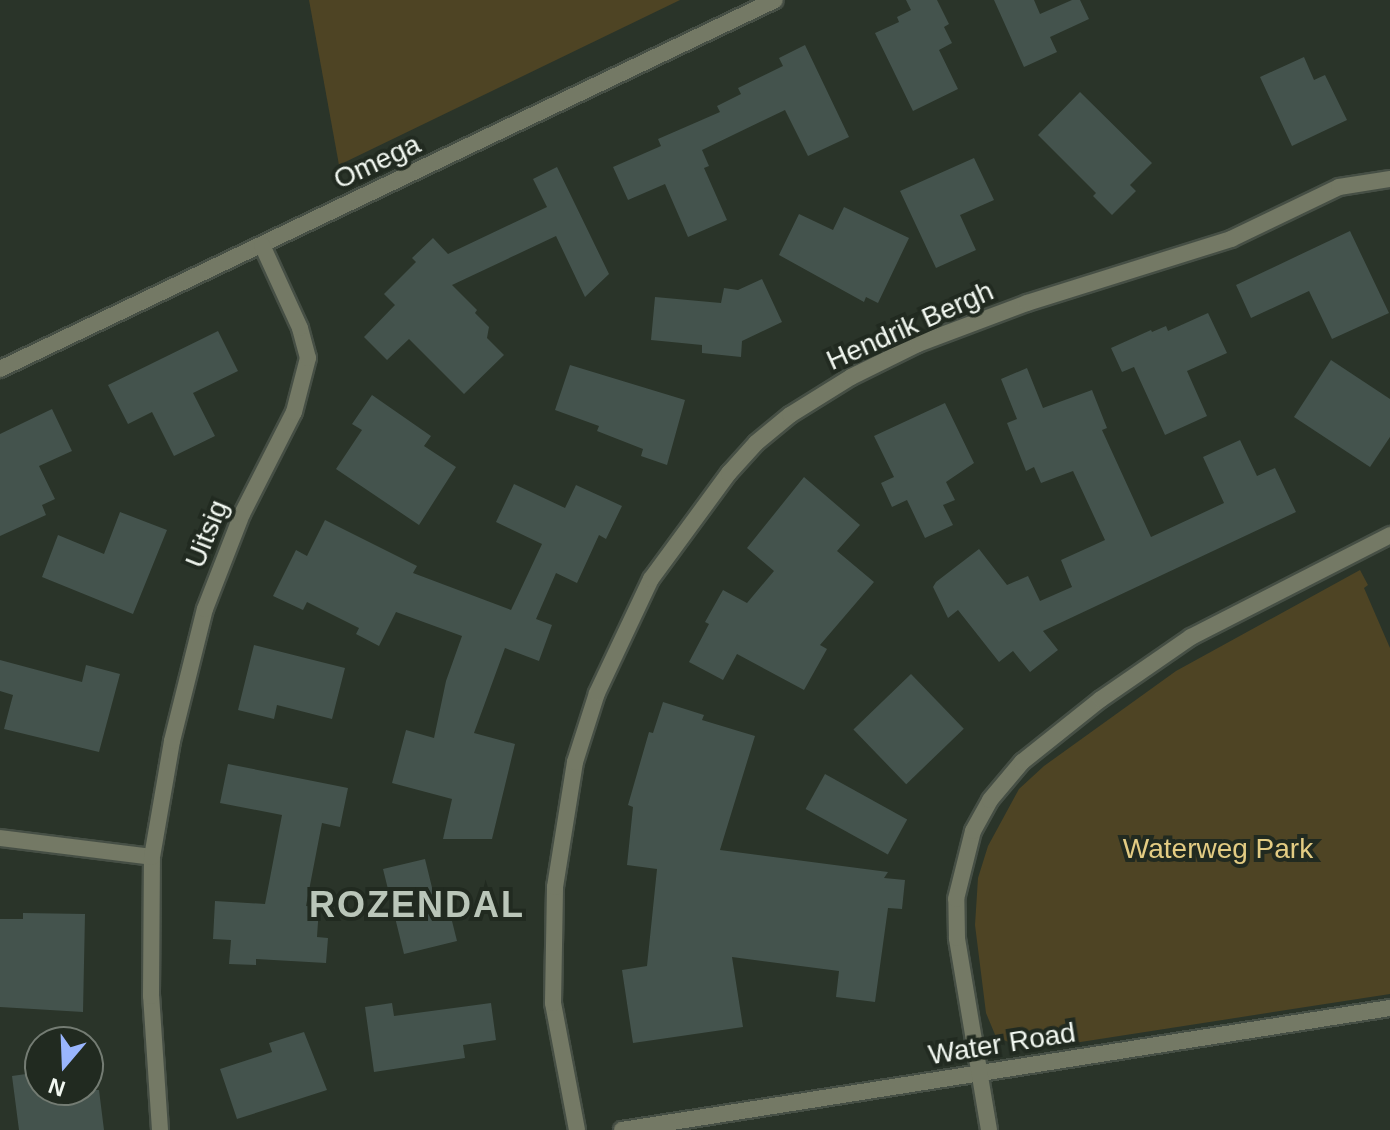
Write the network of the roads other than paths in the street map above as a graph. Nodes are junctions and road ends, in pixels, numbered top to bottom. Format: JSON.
{"nodes":[{"id":1,"x":775,"y":0,"type":"edge"},
{"id":2,"x":1390,"y":179,"type":"edge"},
{"id":3,"x":262,"y":245,"type":"junction"},
{"id":4,"x":0,"y":369,"type":"edge"},
{"id":5,"x":1390,"y":535,"type":"edge"},
{"id":6,"x":0,"y":838,"type":"edge"},
{"id":7,"x":152,"y":857,"type":"junction"},
{"id":8,"x":1390,"y":1008,"type":"edge"},
{"id":9,"x":978,"y":1075,"type":"junction"},
{"id":10,"x":160,"y":1130,"type":"edge"},
{"id":11,"x":577,"y":1130,"type":"edge"},
{"id":12,"x":622,"y":1130,"type":"edge"},
{"id":13,"x":989,"y":1130,"type":"edge"}],
"edges":[{"from":1,"to":3,"type":"street","name":"Omega"},
{"from":2,"to":11,"type":"street","name":"Hendrik Bergh"},
{"from":3,"to":4,"type":"street","name":"Omega"},
{"from":3,"to":7,"type":"street","name":"Uitsig"},
{"from":5,"to":9,"type":"street"},
{"from":6,"to":7,"type":"street"},
{"from":7,"to":10,"type":"street","name":"Uitsig"},
{"from":8,"to":9,"type":"street","name":"Water Road"},
{"from":9,"to":12,"type":"street","name":"Water Road"},
{"from":9,"to":13,"type":"street"}]}
